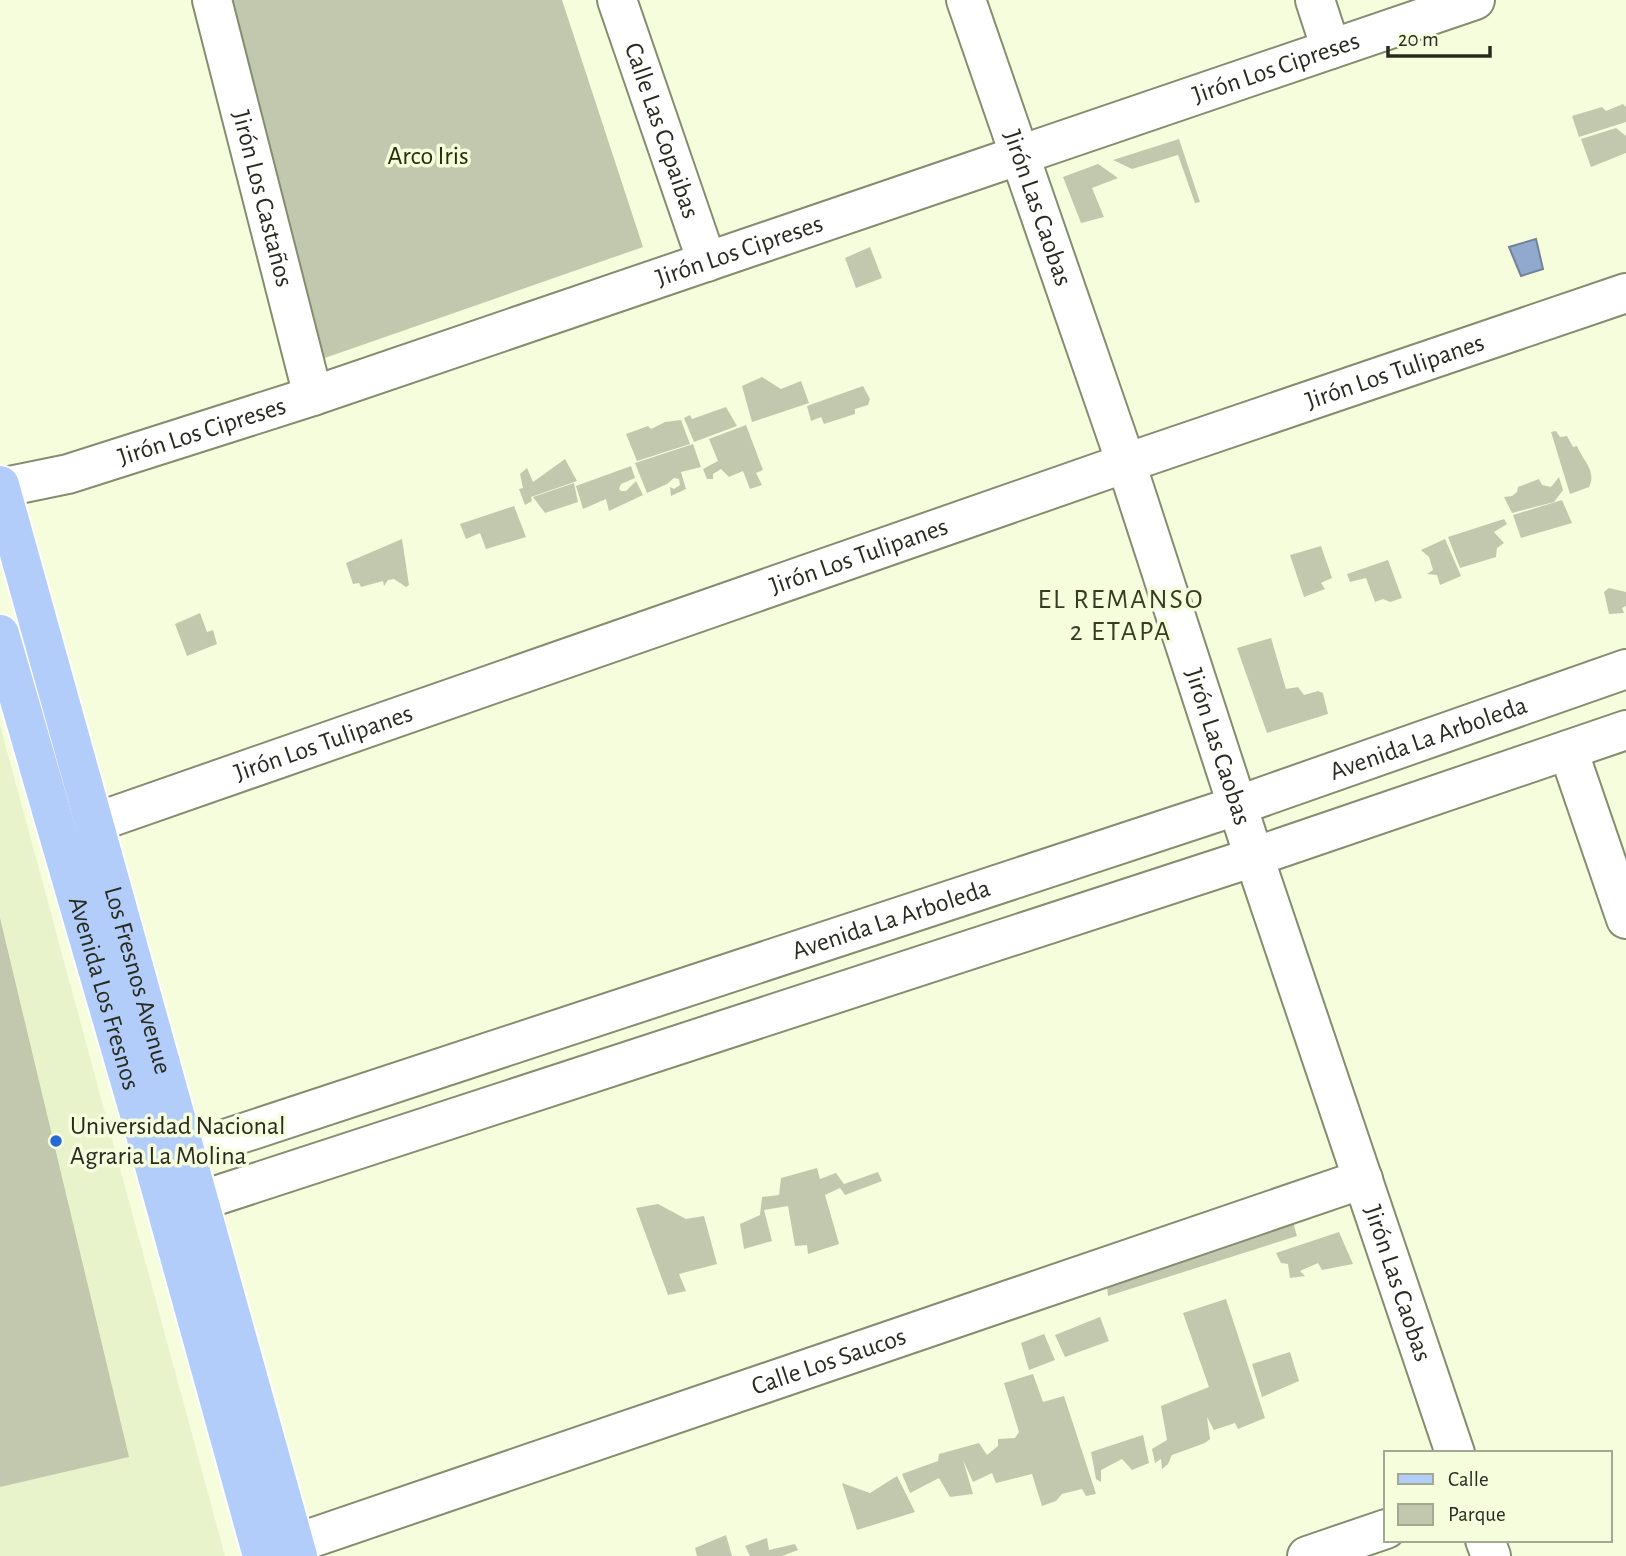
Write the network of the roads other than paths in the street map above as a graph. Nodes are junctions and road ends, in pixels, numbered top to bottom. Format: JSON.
{"nodes":[{"id":1,"x":212,"y":0,"type":"edge"},
{"id":2,"x":617,"y":0,"type":"edge"},
{"id":3,"x":966,"y":0,"type":"edge"},
{"id":4,"x":1315,"y":0,"type":"edge"},
{"id":5,"x":1475,"y":0,"type":"edge"},
{"id":6,"x":1331,"y":49,"type":"junction"},
{"id":7,"x":1019,"y":156,"type":"junction"},
{"id":8,"x":707,"y":262,"type":"junction"},
{"id":9,"x":1626,"y":293,"type":"edge"},
{"id":10,"x":313,"y":396,"type":"junction"},
{"id":11,"x":1126,"y":463,"type":"junction"},
{"id":12,"x":0,"y":487,"type":"edge"},
{"id":13,"x":0,"y":634,"type":"edge"},
{"id":14,"x":1626,"y":669,"type":"edge"},
{"id":15,"x":1626,"y":730,"type":"edge"},
{"id":16,"x":1568,"y":750,"type":"junction"},
{"id":17,"x":1239,"y":805,"type":"junction"},
{"id":18,"x":94,"y":823,"type":"junction"},
{"id":19,"x":1254,"y":857,"type":"junction"},
{"id":20,"x":1626,"y":919,"type":"edge"},
{"id":21,"x":170,"y":1158,"type":"junction"},
{"id":22,"x":1363,"y":1179,"type":"junction"},
{"id":23,"x":183,"y":1207,"type":"junction"},
{"id":24,"x":1454,"y":1451,"type":"edge"},
{"id":25,"x":1384,"y":1530,"type":"edge"},
{"id":26,"x":285,"y":1552,"type":"edge"},
{"id":27,"x":1307,"y":1556,"type":"edge"}],
"edges":[{"from":1,"to":10,"type":"street","name":"Jirón Los Castaños"},
{"from":2,"to":8,"type":"street","name":"Calle Las Copaibas"},
{"from":3,"to":7,"type":"street","name":"Jirón Las Caobas"},
{"from":4,"to":6,"type":"street"},
{"from":5,"to":6,"type":"street","name":"Jirón Los Cipreses"},
{"from":6,"to":7,"type":"street","name":"Jirón Los Cipreses"},
{"from":7,"to":8,"type":"street","name":"Jirón Los Cipreses"},
{"from":7,"to":11,"type":"street","name":"Jirón Las Caobas"},
{"from":8,"to":10,"type":"street","name":"Jirón Los Cipreses"},
{"from":9,"to":11,"type":"street","name":"Jirón Los Tulipanes"},
{"from":10,"to":12,"type":"street","name":"Jirón Los Cipreses"},
{"from":11,"to":17,"type":"street","name":"Jirón Las Caobas"},
{"from":11,"to":18,"type":"street","name":"Jirón Los Tulipanes"},
{"from":12,"to":18,"type":"main road","name":"Los Fresnos Avenue"},
{"from":13,"to":21,"type":"main road","name":"Avenida Los Fresnos"},
{"from":14,"to":17,"type":"street","name":"Avenida La Arboleda"},
{"from":15,"to":16,"type":"street","name":"Avenida La Arboleda"},
{"from":16,"to":19,"type":"street","name":"Avenida La Arboleda"},
{"from":16,"to":20,"type":"street"},
{"from":17,"to":19,"type":"street","name":"Jirón Las Caobas"},
{"from":17,"to":21,"type":"street","name":"Avenida La Arboleda"},
{"from":18,"to":21,"type":"main road","name":"Los Fresnos Avenue"},
{"from":19,"to":22,"type":"street","name":"Jirón Las Caobas"},
{"from":19,"to":23,"type":"street","name":"Avenida La Arboleda"},
{"from":21,"to":23,"type":"main road","name":"Los Fresnos Avenue"},
{"from":22,"to":24,"type":"street","name":"Jirón Las Caobas"},
{"from":22,"to":26,"type":"street","name":"Calle Los Saucos"},
{"from":23,"to":26,"type":"main road","name":"Los Fresnos Avenue"},
{"from":25,"to":27,"type":"street"}]}
